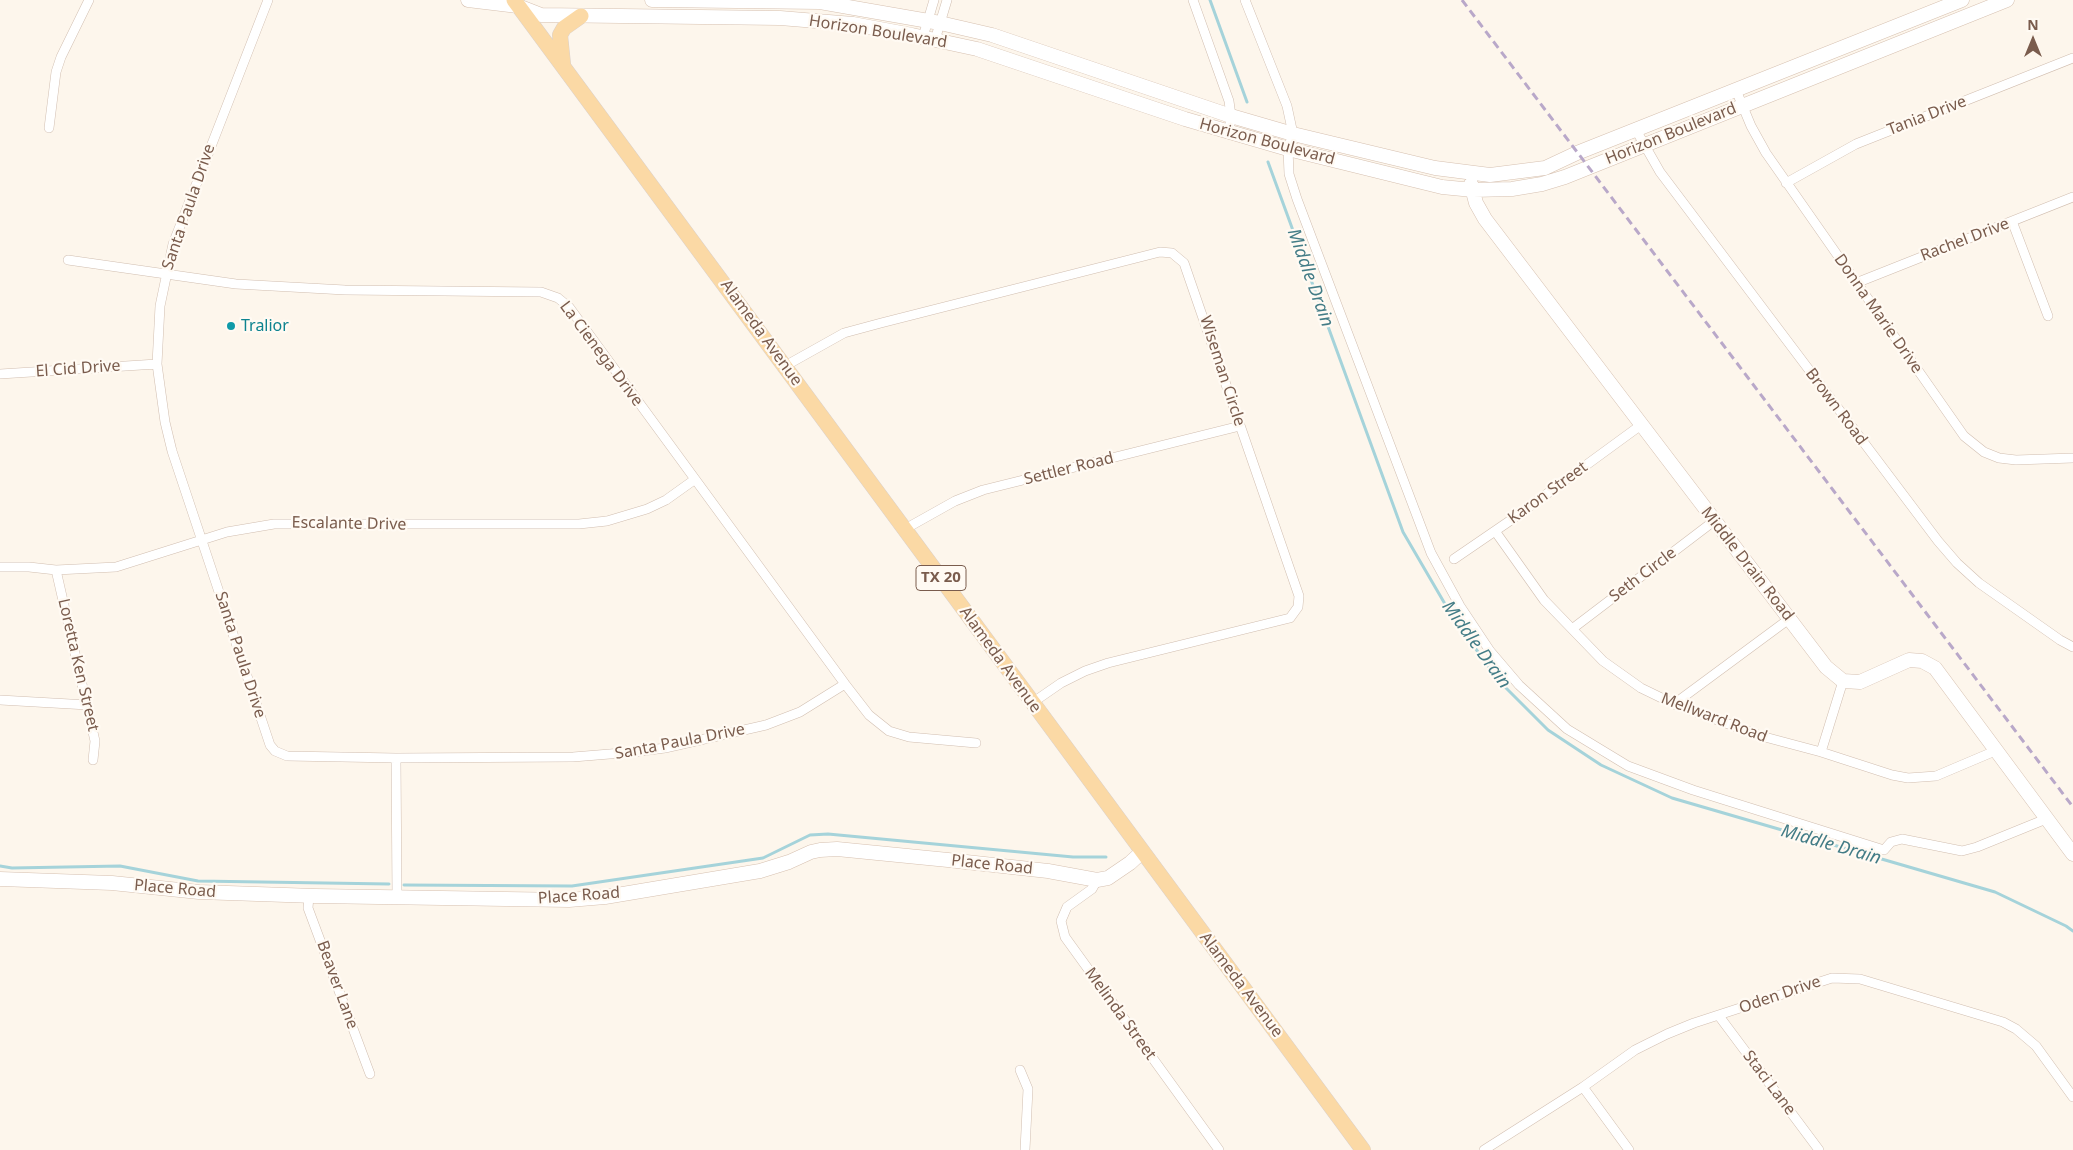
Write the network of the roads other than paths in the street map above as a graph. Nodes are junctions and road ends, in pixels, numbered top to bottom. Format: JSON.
{"nodes":[{"id":1,"x":88,"y":0,"type":"edge"},
{"id":2,"x":268,"y":0,"type":"edge"},
{"id":3,"x":468,"y":0,"type":"edge"},
{"id":4,"x":652,"y":0,"type":"edge"},
{"id":5,"x":934,"y":0,"type":"edge"},
{"id":6,"x":947,"y":0,"type":"edge"},
{"id":7,"x":1193,"y":0,"type":"edge"},
{"id":8,"x":1245,"y":0,"type":"edge"},
{"id":9,"x":1962,"y":0,"type":"edge"},
{"id":10,"x":2007,"y":0,"type":"edge"},
{"id":11,"x":793,"y":1,"type":"edge"},
{"id":12,"x":521,"y":2,"type":"edge"},
{"id":13,"x":581,"y":16,"type":"junction"},
{"id":14,"x":792,"y":19,"type":"junction"},
{"id":15,"x":933,"y":22,"type":"junction"},
{"id":16,"x":929,"y":39,"type":"junction"},
{"id":17,"x":2073,"y":58,"type":"edge"},
{"id":18,"x":563,"y":66,"type":"junction"},
{"id":19,"x":1736,"y":90,"type":"junction"},
{"id":20,"x":1742,"y":105,"type":"junction"},
{"id":21,"x":1231,"y":116,"type":"junction"},
{"id":22,"x":49,"y":128,"type":"dead end"},
{"id":23,"x":1636,"y":130,"type":"junction"},
{"id":24,"x":1229,"y":132,"type":"junction"},
{"id":25,"x":1293,"y":134,"type":"junction"},
{"id":26,"x":1645,"y":145,"type":"junction"},
{"id":27,"x":1288,"y":149,"type":"junction"},
{"id":28,"x":1468,"y":173,"type":"junction"},
{"id":29,"x":1786,"y":183,"type":"junction"},
{"id":30,"x":1473,"y":190,"type":"junction"},
{"id":31,"x":2073,"y":197,"type":"edge"},
{"id":32,"x":2012,"y":221,"type":"junction"},
{"id":33,"x":68,"y":260,"type":"dead end"},
{"id":34,"x":165,"y":275,"type":"junction"},
{"id":35,"x":1856,"y":283,"type":"junction"},
{"id":36,"x":2048,"y":316,"type":"dead end"},
{"id":37,"x":156,"y":364,"type":"junction"},
{"id":38,"x":785,"y":366,"type":"junction"},
{"id":39,"x":0,"y":374,"type":"edge"},
{"id":40,"x":1640,"y":425,"type":"junction"},
{"id":41,"x":1240,"y":426,"type":"junction"},
{"id":42,"x":2073,"y":458,"type":"edge"},
{"id":43,"x":694,"y":480,"type":"junction"},
{"id":44,"x":1714,"y":521,"type":"junction"},
{"id":45,"x":905,"y":529,"type":"junction"},
{"id":46,"x":1495,"y":531,"type":"junction"},
{"id":47,"x":202,"y":540,"type":"junction"},
{"id":48,"x":1454,"y":559,"type":"dead end"},
{"id":49,"x":0,"y":567,"type":"edge"},
{"id":50,"x":56,"y":570,"type":"junction"},
{"id":51,"x":1789,"y":619,"type":"junction"},
{"id":52,"x":1572,"y":629,"type":"junction"},
{"id":53,"x":2073,"y":647,"type":"edge"},
{"id":54,"x":1843,"y":681,"type":"junction"},
{"id":55,"x":845,"y":684,"type":"junction"},
{"id":56,"x":0,"y":700,"type":"edge"},
{"id":57,"x":1032,"y":703,"type":"junction"},
{"id":58,"x":1674,"y":704,"type":"junction"},
{"id":59,"x":88,"y":706,"type":"junction"},
{"id":60,"x":976,"y":743,"type":"dead end"},
{"id":61,"x":1995,"y":751,"type":"junction"},
{"id":62,"x":1821,"y":752,"type":"junction"},
{"id":63,"x":396,"y":758,"type":"junction"},
{"id":64,"x":93,"y":760,"type":"dead end"},
{"id":65,"x":2046,"y":819,"type":"junction"},
{"id":66,"x":1142,"y":852,"type":"junction"},
{"id":67,"x":2073,"y":854,"type":"edge"},
{"id":68,"x":0,"y":879,"type":"edge"},
{"id":69,"x":1097,"y":880,"type":"junction"},
{"id":70,"x":309,"y":896,"type":"junction"},
{"id":71,"x":397,"y":897,"type":"junction"},
{"id":72,"x":1719,"y":1016,"type":"junction"},
{"id":73,"x":1020,"y":1070,"type":"dead end"},
{"id":74,"x":370,"y":1074,"type":"dead end"},
{"id":75,"x":1583,"y":1087,"type":"junction"},
{"id":76,"x":2073,"y":1097,"type":"edge"},
{"id":77,"x":1025,"y":1150,"type":"edge"},
{"id":78,"x":1219,"y":1150,"type":"edge"},
{"id":79,"x":1363,"y":1150,"type":"edge"},
{"id":80,"x":1484,"y":1150,"type":"edge"},
{"id":81,"x":1629,"y":1150,"type":"edge"},
{"id":82,"x":1819,"y":1150,"type":"edge"}],
"edges":[{"from":1,"to":22,"type":"street"},
{"from":2,"to":34,"type":"street","name":"Santa Paula Drive"},
{"from":3,"to":12,"type":"main road","name":"Horizon Boulevard"},
{"from":4,"to":11,"type":"main road","name":"Horizon Boulevard"},
{"from":5,"to":15,"type":"street"},
{"from":6,"to":15,"type":"street"},
{"from":7,"to":21,"type":"street"},
{"from":8,"to":25,"type":"street"},
{"from":9,"to":19,"type":"main road","name":"Horizon Boulevard"},
{"from":10,"to":20,"type":"main road","name":"Horizon Boulevard"},
{"from":11,"to":14,"type":"street"},
{"from":11,"to":15,"type":"main road","name":"Horizon Boulevard"},
{"from":12,"to":13,"type":"main road","name":"Horizon Boulevard"},
{"from":12,"to":18,"type":"main road","name":"Alameda Avenue","number":"TX 20"},
{"from":13,"to":14,"type":"main road","name":"Horizon Boulevard"},
{"from":13,"to":18,"type":"main road"},
{"from":14,"to":16,"type":"main road","name":"Horizon Boulevard"},
{"from":15,"to":16,"type":"street"},
{"from":15,"to":16,"type":"street"},
{"from":15,"to":21,"type":"main road","name":"Horizon Boulevard"},
{"from":16,"to":24,"type":"main road","name":"Horizon Boulevard"},
{"from":17,"to":29,"type":"street","name":"Tania Drive"},
{"from":18,"to":38,"type":"main road","name":"Alameda Avenue","number":"TX 20"},
{"from":19,"to":20,"type":"street","name":"Donna Marie Drive"},
{"from":19,"to":23,"type":"main road","name":"Horizon Boulevard"},
{"from":20,"to":26,"type":"main road","name":"Horizon Boulevard"},
{"from":20,"to":29,"type":"street","name":"Donna Marie Drive"},
{"from":21,"to":24,"type":"street"},
{"from":21,"to":25,"type":"main road","name":"Horizon Boulevard"},
{"from":23,"to":26,"type":"street","name":"Brown Road"},
{"from":23,"to":28,"type":"main road","name":"Horizon Boulevard"},
{"from":24,"to":27,"type":"main road","name":"Horizon Boulevard"},
{"from":25,"to":27,"type":"street"},
{"from":25,"to":28,"type":"main road","name":"Horizon Boulevard"},
{"from":26,"to":30,"type":"main road","name":"Horizon Boulevard"},
{"from":26,"to":53,"type":"street","name":"Brown Road"},
{"from":27,"to":30,"type":"main road","name":"Horizon Boulevard"},
{"from":27,"to":65,"type":"street"},
{"from":28,"to":30,"type":"main road","name":"Middle Drain Road"},
{"from":29,"to":35,"type":"street","name":"Donna Marie Drive"},
{"from":30,"to":40,"type":"main road","name":"Middle Drain Road"},
{"from":31,"to":32,"type":"street","name":"Rachel Drive"},
{"from":32,"to":35,"type":"street","name":"Rachel Drive"},
{"from":32,"to":36,"type":"street"},
{"from":33,"to":34,"type":"street","name":"La Cienega Drive"},
{"from":34,"to":37,"type":"street","name":"Santa Paula Drive"},
{"from":34,"to":43,"type":"street","name":"La Cienega Drive"},
{"from":35,"to":42,"type":"street","name":"Donna Marie Drive"},
{"from":37,"to":39,"type":"street","name":"El Cid Drive"},
{"from":37,"to":47,"type":"street","name":"Santa Paula Drive"},
{"from":38,"to":41,"type":"street","name":"Wiseman Circle"},
{"from":38,"to":45,"type":"main road","name":"Alameda Avenue","number":"TX 20"},
{"from":40,"to":44,"type":"main road","name":"Middle Drain Road"},
{"from":40,"to":46,"type":"street","name":"Karon Street"},
{"from":41,"to":45,"type":"street","name":"Settler Road"},
{"from":41,"to":57,"type":"street","name":"Wiseman Circle"},
{"from":43,"to":47,"type":"street","name":"Escalante Drive"},
{"from":43,"to":55,"type":"street","name":"La Cienega Drive"},
{"from":44,"to":51,"type":"main road","name":"Middle Drain Road"},
{"from":44,"to":52,"type":"street","name":"Seth Circle"},
{"from":45,"to":57,"type":"main road","name":"Alameda Avenue","number":"TX 20"},
{"from":46,"to":48,"type":"street","name":"Karon Street"},
{"from":46,"to":52,"type":"street","name":"Mellward Road"},
{"from":47,"to":50,"type":"street","name":"Escalante Drive"},
{"from":47,"to":63,"type":"street","name":"Santa Paula Drive"},
{"from":49,"to":50,"type":"street","name":"Escalante Drive"},
{"from":50,"to":59,"type":"street","name":"Loretta Ken Street"},
{"from":51,"to":54,"type":"main road","name":"Middle Drain Road"},
{"from":51,"to":58,"type":"street"},
{"from":52,"to":58,"type":"street","name":"Mellward Road"},
{"from":54,"to":61,"type":"main road"},
{"from":54,"to":62,"type":"street"},
{"from":55,"to":60,"type":"street","name":"La Cienega Drive"},
{"from":55,"to":63,"type":"street","name":"Santa Paula Drive"},
{"from":56,"to":59,"type":"street"},
{"from":57,"to":66,"type":"main road","name":"Alameda Avenue","number":"TX 20"},
{"from":58,"to":62,"type":"street","name":"Mellward Road"},
{"from":59,"to":64,"type":"street","name":"Loretta Ken Street"},
{"from":61,"to":62,"type":"street","name":"Mellward Road"},
{"from":61,"to":65,"type":"main road"},
{"from":63,"to":71,"type":"street"},
{"from":65,"to":67,"type":"main road"},
{"from":66,"to":69,"type":"main road"},
{"from":66,"to":79,"type":"main road","name":"Alameda Avenue","number":"TX 20"},
{"from":68,"to":70,"type":"main road","name":"Place Road"},
{"from":69,"to":71,"type":"main road","name":"Place Road"},
{"from":69,"to":78,"type":"street","name":"Melinda Street"},
{"from":70,"to":71,"type":"main road","name":"Place Road"},
{"from":70,"to":74,"type":"street","name":"Beaver Lane"},
{"from":72,"to":75,"type":"street","name":"Oden Drive"},
{"from":72,"to":76,"type":"street","name":"Oden Drive"},
{"from":72,"to":82,"type":"street","name":"Staci Lane"},
{"from":73,"to":77,"type":"street"},
{"from":75,"to":80,"type":"street","name":"Oden Drive"},
{"from":75,"to":81,"type":"street"}]}
